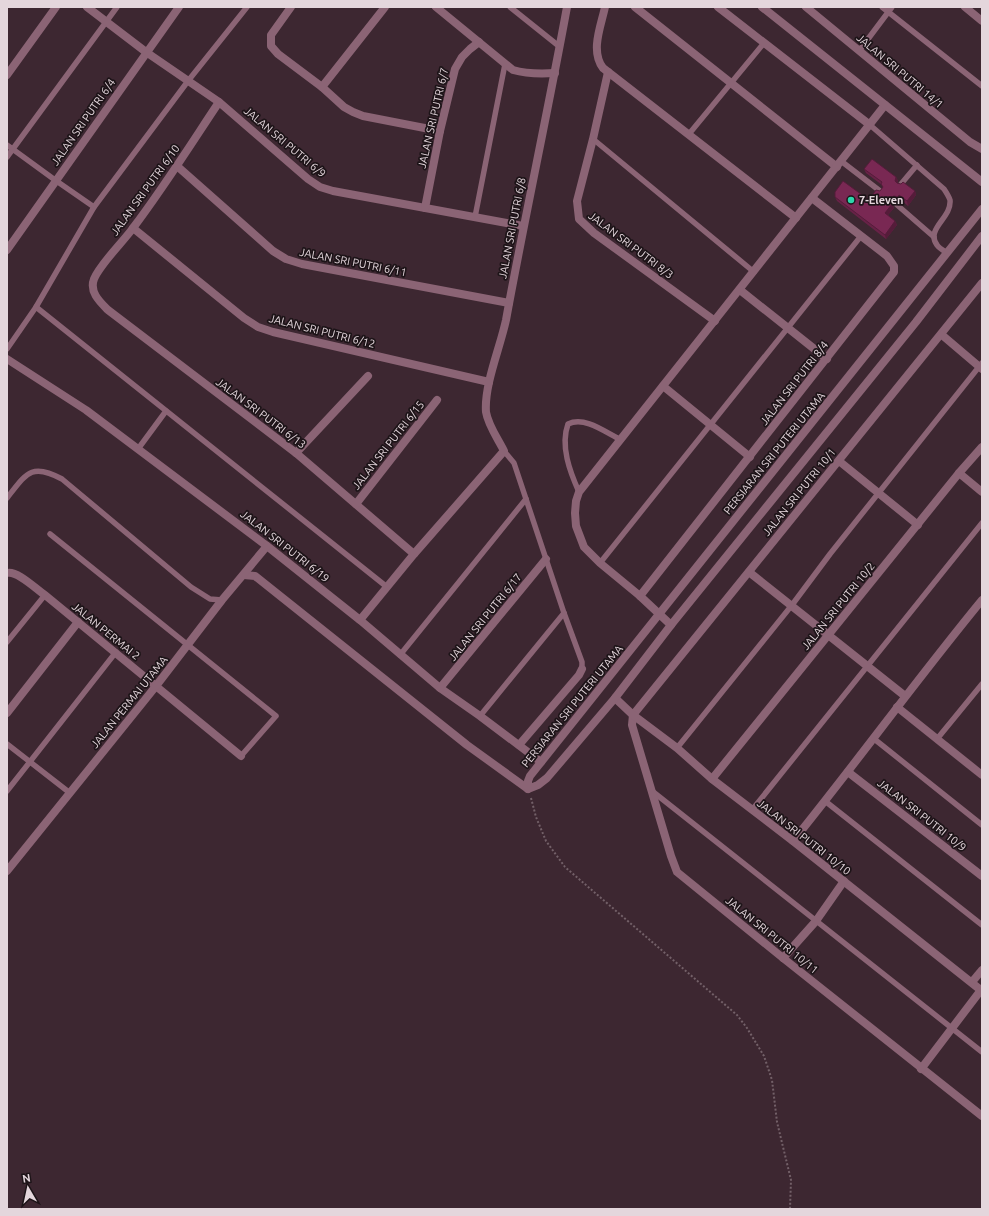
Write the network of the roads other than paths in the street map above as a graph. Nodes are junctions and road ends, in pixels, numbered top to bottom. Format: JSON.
{"nodes":[{"id":1,"x":56,"y":7,"type":"edge"},
{"id":2,"x":88,"y":7,"type":"edge"},
{"id":3,"x":117,"y":7,"type":"edge"},
{"id":4,"x":179,"y":7,"type":"edge"},
{"id":5,"x":247,"y":7,"type":"edge"},
{"id":6,"x":291,"y":7,"type":"edge"},
{"id":7,"x":385,"y":7,"type":"edge"},
{"id":8,"x":436,"y":7,"type":"edge"},
{"id":9,"x":510,"y":7,"type":"edge"},
{"id":10,"x":567,"y":7,"type":"edge"},
{"id":11,"x":605,"y":7,"type":"edge"},
{"id":12,"x":635,"y":7,"type":"edge"},
{"id":13,"x":718,"y":7,"type":"edge"},
{"id":14,"x":762,"y":7,"type":"edge"},
{"id":15,"x":806,"y":7,"type":"edge"},
{"id":16,"x":882,"y":7,"type":"edge"},
{"id":17,"x":965,"y":7,"type":"edge"},
{"id":18,"x":979,"y":7,"type":"edge"},
{"id":19,"x":890,"y":10,"type":"edge"},
{"id":20,"x":974,"y":14,"type":"junction"},
{"id":21,"x":982,"y":21,"type":"edge"},
{"id":22,"x":107,"y":22,"type":"junction"},
{"id":23,"x":479,"y":42,"type":"junction"},
{"id":24,"x":764,"y":43,"type":"junction"},
{"id":25,"x":560,"y":47,"type":"junction"},
{"id":26,"x":859,"y":51,"type":"junction"},
{"id":27,"x":146,"y":52,"type":"junction"},
{"id":28,"x":505,"y":64,"type":"junction"},
{"id":29,"x":608,"y":72,"type":"junction"},
{"id":30,"x":555,"y":73,"type":"junction"},
{"id":31,"x":7,"y":75,"type":"edge"},
{"id":32,"x":188,"y":81,"type":"junction"},
{"id":33,"x":730,"y":82,"type":"junction"},
{"id":34,"x":982,"y":86,"type":"edge"},
{"id":35,"x":322,"y":87,"type":"junction"},
{"id":36,"x":219,"y":102,"type":"junction"},
{"id":37,"x":885,"y":105,"type":"junction"},
{"id":38,"x":870,"y":125,"type":"junction"},
{"id":39,"x":440,"y":131,"type":"junction"},
{"id":40,"x":689,"y":134,"type":"junction"},
{"id":41,"x":593,"y":139,"type":"junction"},
{"id":42,"x":7,"y":145,"type":"edge"},
{"id":43,"x":12,"y":149,"type":"junction"},
{"id":44,"x":982,"y":149,"type":"edge"},
{"id":45,"x":7,"y":157,"type":"edge"},
{"id":46,"x":839,"y":164,"type":"junction"},
{"id":47,"x":917,"y":165,"type":"junction"},
{"id":48,"x":177,"y":166,"type":"junction"},
{"id":49,"x":55,"y":180,"type":"junction"},
{"id":50,"x":982,"y":182,"type":"edge"},
{"id":51,"x":901,"y":184,"type":"edge"},
{"id":52,"x":880,"y":192,"type":"edge"},
{"id":53,"x":812,"y":198,"type":"junction"},
{"id":54,"x":896,"y":204,"type":"dead end"},
{"id":55,"x":94,"y":207,"type":"junction"},
{"id":56,"x":425,"y":208,"type":"junction"},
{"id":57,"x":982,"y":209,"type":"edge"},
{"id":58,"x":475,"y":217,"type":"junction"},
{"id":59,"x":796,"y":218,"type":"junction"},
{"id":60,"x":523,"y":226,"type":"junction"},
{"id":61,"x":133,"y":228,"type":"junction"},
{"id":62,"x":861,"y":236,"type":"junction"},
{"id":63,"x":982,"y":236,"type":"edge"},
{"id":64,"x":934,"y":237,"type":"junction"},
{"id":65,"x":7,"y":250,"type":"edge"},
{"id":66,"x":947,"y":253,"type":"junction"},
{"id":67,"x":754,"y":272,"type":"junction"},
{"id":68,"x":982,"y":283,"type":"edge"},
{"id":69,"x":740,"y":290,"type":"junction"},
{"id":70,"x":93,"y":291,"type":"joint"},
{"id":71,"x":509,"y":303,"type":"junction"},
{"id":72,"x":36,"y":307,"type":"junction"},
{"id":73,"x":715,"y":321,"type":"junction"},
{"id":74,"x":787,"y":328,"type":"junction"},
{"id":75,"x":942,"y":335,"type":"junction"},
{"id":76,"x":7,"y":349,"type":"edge"},
{"id":77,"x":7,"y":359,"type":"edge"},
{"id":78,"x":827,"y":359,"type":"junction"},
{"id":79,"x":981,"y":366,"type":"edge"},
{"id":80,"x":368,"y":376,"type":"dead end"},
{"id":81,"x":489,"y":382,"type":"junction"},
{"id":82,"x":663,"y":386,"type":"junction"},
{"id":83,"x":437,"y":400,"type":"dead end"},
{"id":84,"x":166,"y":411,"type":"junction"},
{"id":85,"x":711,"y":424,"type":"junction"},
{"id":86,"x":621,"y":440,"type":"junction"},
{"id":87,"x":982,"y":447,"type":"edge"},
{"id":88,"x":138,"y":449,"type":"junction"},
{"id":89,"x":504,"y":450,"type":"junction"},
{"id":90,"x":296,"y":453,"type":"junction"},
{"id":91,"x":750,"y":457,"type":"junction"},
{"id":92,"x":839,"y":461,"type":"junction"},
{"id":93,"x":959,"y":473,"type":"junction"},
{"id":94,"x":579,"y":492,"type":"junction"},
{"id":95,"x":982,"y":492,"type":"edge"},
{"id":96,"x":879,"y":493,"type":"junction"},
{"id":97,"x":7,"y":498,"type":"edge"},
{"id":98,"x":526,"y":499,"type":"junction"},
{"id":99,"x":356,"y":504,"type":"junction"},
{"id":100,"x":982,"y":523,"type":"edge"},
{"id":101,"x":918,"y":525,"type":"junction"},
{"id":102,"x":50,"y":534,"type":"dead end"},
{"id":103,"x":267,"y":546,"type":"junction"},
{"id":104,"x":414,"y":554,"type":"junction"},
{"id":105,"x":546,"y":559,"type":"junction"},
{"id":106,"x":600,"y":563,"type":"junction"},
{"id":107,"x":9,"y":572,"type":"edge"},
{"id":108,"x":749,"y":572,"type":"junction"},
{"id":109,"x":244,"y":575,"type":"junction"},
{"id":110,"x":387,"y":587,"type":"junction"},
{"id":111,"x":45,"y":595,"type":"junction"},
{"id":112,"x":640,"y":596,"type":"junction"},
{"id":113,"x":222,"y":600,"type":"junction"},
{"id":114,"x":982,"y":600,"type":"edge"},
{"id":115,"x":792,"y":606,"type":"junction"},
{"id":116,"x":564,"y":613,"type":"junction"},
{"id":117,"x":659,"y":614,"type":"junction"},
{"id":118,"x":360,"y":620,"type":"junction"},
{"id":119,"x":78,"y":622,"type":"junction"},
{"id":120,"x":671,"y":625,"type":"junction"},
{"id":121,"x":830,"y":635,"type":"junction"},
{"id":122,"x":7,"y":642,"type":"edge"},
{"id":123,"x":187,"y":646,"type":"junction"},
{"id":124,"x":116,"y":652,"type":"junction"},
{"id":125,"x":400,"y":654,"type":"junction"},
{"id":126,"x":867,"y":665,"type":"junction"},
{"id":127,"x":582,"y":669,"type":"joint"},
{"id":128,"x":982,"y":684,"type":"edge"},
{"id":129,"x":156,"y":686,"type":"junction"},
{"id":130,"x":440,"y":688,"type":"junction"},
{"id":131,"x":906,"y":696,"type":"junction"},
{"id":132,"x":615,"y":698,"type":"junction"},
{"id":133,"x":897,"y":707,"type":"junction"},
{"id":134,"x":7,"y":713,"type":"edge"},
{"id":135,"x":633,"y":715,"type":"junction"},
{"id":136,"x":480,"y":716,"type":"junction"},
{"id":137,"x":873,"y":738,"type":"junction"},
{"id":138,"x":937,"y":739,"type":"junction"},
{"id":139,"x":7,"y":744,"type":"edge"},
{"id":140,"x":519,"y":745,"type":"junction"},
{"id":141,"x":677,"y":748,"type":"junction"},
{"id":142,"x":241,"y":756,"type":"joint"},
{"id":143,"x":30,"y":762,"type":"junction"},
{"id":144,"x":541,"y":762,"type":"junction"},
{"id":145,"x":981,"y":771,"type":"edge"},
{"id":146,"x":848,"y":772,"type":"junction"},
{"id":147,"x":712,"y":779,"type":"junction"},
{"id":148,"x":528,"y":789,"type":"junction"},
{"id":149,"x":7,"y":791,"type":"edge"},
{"id":150,"x":652,"y":791,"type":"junction"},
{"id":151,"x":70,"y":793,"type":"junction"},
{"id":152,"x":825,"y":801,"type":"junction"},
{"id":153,"x":752,"y":810,"type":"junction"},
{"id":154,"x":982,"y":825,"type":"edge"},
{"id":155,"x":793,"y":841,"type":"junction"},
{"id":156,"x":7,"y":871,"type":"edge"},
{"id":157,"x":982,"y":876,"type":"edge"},
{"id":158,"x":844,"y":881,"type":"junction"},
{"id":159,"x":816,"y":921,"type":"junction"},
{"id":160,"x":982,"y":925,"type":"edge"},
{"id":161,"x":783,"y":958,"type":"junction"},
{"id":162,"x":982,"y":970,"type":"edge"},
{"id":163,"x":972,"y":982,"type":"junction"},
{"id":164,"x":981,"y":990,"type":"edge"},
{"id":165,"x":952,"y":1028,"type":"junction"},
{"id":166,"x":982,"y":1052,"type":"edge"},
{"id":167,"x":921,"y":1068,"type":"junction"},
{"id":168,"x":982,"y":1116,"type":"edge"}],
"edges":[{"from":1,"to":31,"type":"street"},
{"from":2,"to":22,"type":"street","name":"JALAN SRI PUTRI 6/9"},
{"from":3,"to":22,"type":"lane"},
{"from":4,"to":27,"type":"street","name":"JALAN SRI PUTRI 6/4"},
{"from":5,"to":32,"type":"lane"},
{"from":6,"to":35,"type":"street"},
{"from":7,"to":35,"type":"street"},
{"from":8,"to":23,"type":"street"},
{"from":9,"to":25,"type":"lane"},
{"from":10,"to":25,"type":"street","name":"JALAN SRI PUTRI 6/8"},
{"from":11,"to":29,"type":"street"},
{"from":12,"to":33,"type":"street"},
{"from":13,"to":24,"type":"street"},
{"from":14,"to":37,"type":"street"},
{"from":15,"to":26,"type":"street","name":"JALAN SRI PUTRI 14/1"},
{"from":16,"to":19,"type":"lane"},
{"from":17,"to":20,"type":"street"},
{"from":18,"to":20,"type":"street"},
{"from":19,"to":26,"type":"lane"},
{"from":19,"to":34,"type":"lane"},
{"from":20,"to":21,"type":"street"},
{"from":22,"to":27,"type":"street","name":"JALAN SRI PUTRI 6/9"},
{"from":22,"to":43,"type":"lane"},
{"from":23,"to":28,"type":"street"},
{"from":23,"to":39,"type":"street","name":"JALAN SRI PUTRI 6/7"},
{"from":24,"to":33,"type":"lane"},
{"from":24,"to":38,"type":"street"},
{"from":25,"to":30,"type":"street","name":"JALAN SRI PUTRI 6/8"},
{"from":26,"to":44,"type":"street","name":"JALAN SRI PUTRI 14/1"},
{"from":27,"to":32,"type":"street","name":"JALAN SRI PUTRI 6/9"},
{"from":27,"to":49,"type":"street","name":"JALAN SRI PUTRI 6/4"},
{"from":28,"to":30,"type":"street"},
{"from":28,"to":58,"type":"lane"},
{"from":29,"to":40,"type":"street"},
{"from":29,"to":41,"type":"street","name":"JALAN SRI PUTRI 8/3"},
{"from":30,"to":60,"type":"street","name":"JALAN SRI PUTRI 6/8"},
{"from":32,"to":36,"type":"street","name":"JALAN SRI PUTRI 6/9"},
{"from":32,"to":55,"type":"lane"},
{"from":33,"to":40,"type":"lane"},
{"from":33,"to":46,"type":"street"},
{"from":35,"to":39,"type":"street"},
{"from":36,"to":48,"type":"street","name":"JALAN SRI PUTRI 6/10"},
{"from":36,"to":56,"type":"street","name":"JALAN SRI PUTRI 6/9"},
{"from":37,"to":38,"type":"street"},
{"from":37,"to":50,"type":"street"},
{"from":38,"to":46,"type":"street"},
{"from":38,"to":47,"type":"lane"},
{"from":39,"to":56,"type":"street","name":"JALAN SRI PUTRI 6/7"},
{"from":40,"to":59,"type":"street"},
{"from":41,"to":67,"type":"lane"},
{"from":41,"to":73,"type":"street","name":"JALAN SRI PUTRI 8/3"},
{"from":42,"to":43,"type":"lane"},
{"from":43,"to":45,"type":"lane"},
{"from":43,"to":49,"type":"lane"},
{"from":46,"to":52,"type":"lane"},
{"from":46,"to":53,"type":"street"},
{"from":47,"to":51,"type":"lane"},
{"from":47,"to":64,"type":"lane"},
{"from":48,"to":61,"type":"street","name":"JALAN SRI PUTRI 6/10"},
{"from":48,"to":71,"type":"street","name":"JALAN SRI PUTRI 6/11"},
{"from":49,"to":55,"type":"lane"},
{"from":49,"to":65,"type":"street","name":"JALAN SRI PUTRI 6/4"},
{"from":53,"to":59,"type":"street"},
{"from":53,"to":62,"type":"street","name":"JALAN SRI PUTRI 8/4"},
{"from":54,"to":64,"type":"lane"},
{"from":55,"to":72,"type":"lane"},
{"from":56,"to":58,"type":"street","name":"JALAN SRI PUTRI 6/9"},
{"from":57,"to":66,"type":"street","name":"PERSIARAN SRI PUTERI UTAMA"},
{"from":58,"to":60,"type":"street","name":"JALAN SRI PUTRI 6/9"},
{"from":59,"to":67,"type":"street"},
{"from":60,"to":71,"type":"street","name":"JALAN SRI PUTRI 6/8"},
{"from":61,"to":70,"type":"street","name":"JALAN SRI PUTRI 6/10"},
{"from":61,"to":81,"type":"street","name":"JALAN SRI PUTRI 6/12"},
{"from":62,"to":74,"type":"lane"},
{"from":62,"to":78,"type":"street","name":"JALAN SRI PUTRI 8/4"},
{"from":63,"to":120,"type":"street"},
{"from":64,"to":66,"type":"lane"},
{"from":66,"to":117,"type":"street","name":"PERSIARAN SRI PUTERI UTAMA"},
{"from":67,"to":69,"type":"street"},
{"from":68,"to":75,"type":"street","name":"JALAN SRI PUTRI 10/1"},
{"from":69,"to":73,"type":"street"},
{"from":69,"to":74,"type":"street"},
{"from":70,"to":90,"type":"street","name":"JALAN SRI PUTRI 6/13"},
{"from":71,"to":81,"type":"street","name":"JALAN SRI PUTRI 6/8"},
{"from":72,"to":76,"type":"lane"},
{"from":72,"to":84,"type":"lane"},
{"from":73,"to":82,"type":"street"},
{"from":74,"to":78,"type":"street"},
{"from":74,"to":85,"type":"lane"},
{"from":75,"to":79,"type":"street"},
{"from":75,"to":92,"type":"street","name":"JALAN SRI PUTRI 10/1"},
{"from":77,"to":88,"type":"street","name":"JALAN SRI PUTRI 6/19"},
{"from":78,"to":91,"type":"street","name":"JALAN SRI PUTRI 8/4"},
{"from":79,"to":96,"type":"lane"},
{"from":80,"to":90,"type":"street"},
{"from":81,"to":89,"type":"street","name":"JALAN SRI PUTRI 6/8"},
{"from":82,"to":85,"type":"street"},
{"from":82,"to":86,"type":"street"},
{"from":83,"to":99,"type":"street","name":"JALAN SRI PUTRI 6/15"},
{"from":84,"to":88,"type":"lane"},
{"from":84,"to":110,"type":"lane"},
{"from":85,"to":91,"type":"street"},
{"from":85,"to":106,"type":"lane"},
{"from":86,"to":94,"type":"street"},
{"from":86,"to":94,"type":"lane"},
{"from":87,"to":93,"type":"street","name":"JALAN SRI PUTRI 10/2"},
{"from":88,"to":103,"type":"street","name":"JALAN SRI PUTRI 6/19"},
{"from":89,"to":98,"type":"lane"},
{"from":89,"to":104,"type":"street"},
{"from":90,"to":99,"type":"street","name":"JALAN SRI PUTRI 6/13"},
{"from":91,"to":112,"type":"street","name":"JALAN SRI PUTRI 8/4"},
{"from":92,"to":96,"type":"street"},
{"from":92,"to":108,"type":"street","name":"JALAN SRI PUTRI 10/1"},
{"from":93,"to":95,"type":"street"},
{"from":93,"to":101,"type":"street","name":"JALAN SRI PUTRI 10/2"},
{"from":94,"to":106,"type":"street"},
{"from":96,"to":101,"type":"street"},
{"from":96,"to":115,"type":"lane"},
{"from":97,"to":113,"type":"lane"},
{"from":98,"to":105,"type":"lane"},
{"from":98,"to":125,"type":"lane"},
{"from":99,"to":104,"type":"street","name":"JALAN SRI PUTRI 6/13"},
{"from":100,"to":126,"type":"lane"},
{"from":101,"to":121,"type":"street","name":"JALAN SRI PUTRI 10/2"},
{"from":102,"to":123,"type":"lane"},
{"from":103,"to":109,"type":"street","name":"JALAN PERMAI UTAMA"},
{"from":103,"to":118,"type":"street","name":"JALAN SRI PUTRI 6/19"},
{"from":104,"to":110,"type":"street"},
{"from":105,"to":116,"type":"lane"},
{"from":105,"to":130,"type":"street","name":"JALAN SRI PUTRI 6/17"},
{"from":106,"to":112,"type":"street"},
{"from":107,"to":111,"type":"street","name":"JALAN PERMAI 2"},
{"from":108,"to":115,"type":"street"},
{"from":108,"to":135,"type":"street","name":"JALAN SRI PUTRI 10/1"},
{"from":109,"to":113,"type":"street","name":"JALAN PERMAI UTAMA"},
{"from":109,"to":148,"type":"street"},
{"from":110,"to":118,"type":"street"},
{"from":111,"to":119,"type":"street","name":"JALAN PERMAI 2"},
{"from":111,"to":122,"type":"lane"},
{"from":112,"to":117,"type":"street"},
{"from":113,"to":123,"type":"street","name":"JALAN PERMAI UTAMA"},
{"from":114,"to":131,"type":"street"},
{"from":115,"to":121,"type":"street"},
{"from":115,"to":141,"type":"lane"},
{"from":116,"to":127,"type":"lane"},
{"from":116,"to":136,"type":"lane"},
{"from":117,"to":120,"type":"street"},
{"from":117,"to":144,"type":"street","name":"PERSIARAN SRI PUTERI UTAMA"},
{"from":118,"to":125,"type":"street","name":"JALAN SRI PUTRI 6/19"},
{"from":119,"to":124,"type":"street","name":"JALAN PERMAI 2"},
{"from":119,"to":134,"type":"street"},
{"from":120,"to":132,"type":"street"},
{"from":121,"to":126,"type":"street"},
{"from":121,"to":147,"type":"street","name":"JALAN SRI PUTRI 10/2"},
{"from":123,"to":129,"type":"street","name":"JALAN PERMAI UTAMA"},
{"from":123,"to":142,"type":"lane"},
{"from":124,"to":129,"type":"street","name":"JALAN PERMAI 2"},
{"from":124,"to":143,"type":"lane"},
{"from":125,"to":130,"type":"street","name":"JALAN SRI PUTRI 6/19"},
{"from":126,"to":131,"type":"street"},
{"from":126,"to":153,"type":"lane"},
{"from":127,"to":140,"type":"street"},
{"from":128,"to":138,"type":"lane"},
{"from":129,"to":142,"type":"street","name":"JALAN PERMAI 2"},
{"from":129,"to":151,"type":"street","name":"JALAN PERMAI UTAMA"},
{"from":130,"to":136,"type":"street","name":"JALAN SRI PUTRI 6/19"},
{"from":131,"to":133,"type":"street"},
{"from":132,"to":135,"type":"street","name":"JALAN SRI PUTRI 10/10"},
{"from":132,"to":148,"type":"street"},
{"from":133,"to":137,"type":"street"},
{"from":133,"to":138,"type":"street"},
{"from":135,"to":141,"type":"street","name":"JALAN SRI PUTRI 10/10"},
{"from":135,"to":150,"type":"street","name":"JALAN SRI PUTRI 10/11"},
{"from":136,"to":140,"type":"street","name":"JALAN SRI PUTRI 6/19"},
{"from":137,"to":146,"type":"street"},
{"from":137,"to":154,"type":"lane"},
{"from":138,"to":145,"type":"street"},
{"from":139,"to":143,"type":"lane"},
{"from":140,"to":144,"type":"street","name":"JALAN SRI PUTRI 6/19"},
{"from":141,"to":147,"type":"street","name":"JALAN SRI PUTRI 10/10"},
{"from":143,"to":149,"type":"lane"},
{"from":143,"to":151,"type":"lane"},
{"from":144,"to":148,"type":"street","name":"PERSIARAN SRI PUTERI UTAMA"},
{"from":146,"to":152,"type":"street"},
{"from":146,"to":157,"type":"street","name":"JALAN SRI PUTRI 10/9"},
{"from":147,"to":153,"type":"street","name":"JALAN SRI PUTRI 10/10"},
{"from":150,"to":159,"type":"lane"},
{"from":150,"to":161,"type":"street","name":"JALAN SRI PUTRI 10/11"},
{"from":151,"to":156,"type":"street","name":"JALAN PERMAI UTAMA"},
{"from":152,"to":155,"type":"street"},
{"from":152,"to":160,"type":"lane"},
{"from":153,"to":155,"type":"street","name":"JALAN SRI PUTRI 10/10"},
{"from":155,"to":158,"type":"street","name":"JALAN SRI PUTRI 10/10"},
{"from":158,"to":159,"type":"street"},
{"from":158,"to":163,"type":"street","name":"JALAN SRI PUTRI 10/10"},
{"from":159,"to":161,"type":"street"},
{"from":159,"to":165,"type":"lane"},
{"from":161,"to":167,"type":"street","name":"JALAN SRI PUTRI 10/11"},
{"from":162,"to":163,"type":"street"},
{"from":163,"to":164,"type":"street","name":"JALAN SRI PUTRI 10/10"},
{"from":164,"to":165,"type":"street"},
{"from":165,"to":166,"type":"lane"},
{"from":165,"to":167,"type":"street"},
{"from":167,"to":168,"type":"street","name":"JALAN SRI PUTRI 10/11"}]}
